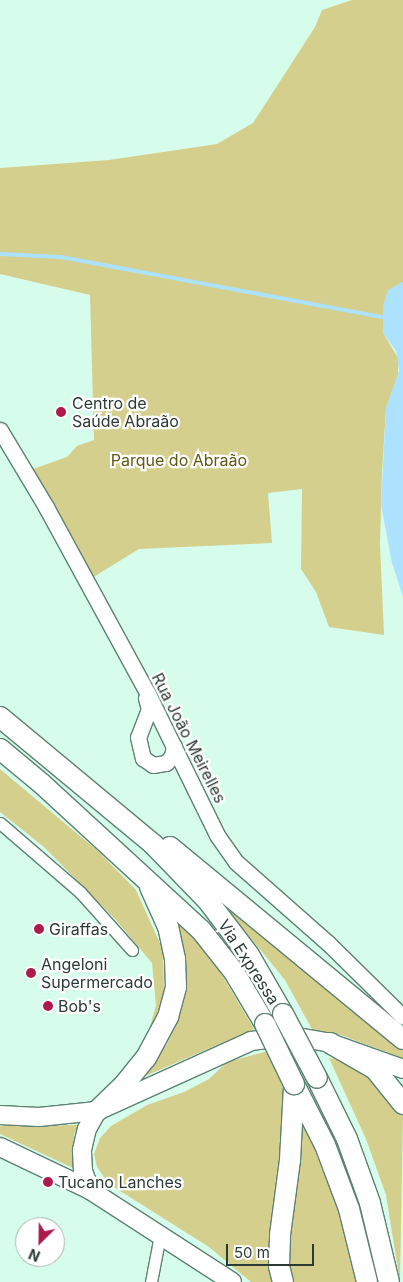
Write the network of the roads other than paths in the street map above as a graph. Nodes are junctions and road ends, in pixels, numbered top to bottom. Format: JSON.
{"nodes":[{"id":1,"x":0,"y":430,"type":"edge"},
{"id":2,"x":147,"y":692,"type":"junction"},
{"id":3,"x":0,"y":717,"type":"edge"},
{"id":4,"x":174,"y":746,"type":"junction"},
{"id":5,"x":0,"y":749,"type":"edge"},
{"id":6,"x":82,"y":786,"type":"junction"},
{"id":7,"x":0,"y":822,"type":"edge"},
{"id":8,"x":142,"y":874,"type":"junction"},
{"id":9,"x":132,"y":950,"type":"dead end"},
{"id":10,"x":403,"y":1017,"type":"edge"},
{"id":11,"x":403,"y":1039,"type":"edge"},
{"id":12,"x":330,"y":1043,"type":"junction"},
{"id":13,"x":403,"y":1069,"type":"edge"},
{"id":14,"x":294,"y":1084,"type":"junction"},
{"id":15,"x":403,"y":1104,"type":"edge"},
{"id":16,"x":97,"y":1111,"type":"junction"},
{"id":17,"x":0,"y":1115,"type":"edge"},
{"id":18,"x":0,"y":1147,"type":"edge"},
{"id":19,"x":90,"y":1190,"type":"junction"},
{"id":20,"x":160,"y":1235,"type":"junction"},
{"id":21,"x":151,"y":1282,"type":"edge"},
{"id":22,"x":232,"y":1282,"type":"edge"},
{"id":23,"x":283,"y":1282,"type":"edge"},
{"id":24,"x":368,"y":1282,"type":"edge"},
{"id":25,"x":388,"y":1282,"type":"edge"}],
"edges":[{"from":1,"to":2,"type":"main road","name":"Rua João Meirelles"},
{"from":2,"to":4,"type":"main road","name":"Rua João Meirelles"},
{"from":2,"to":4,"type":"main road"},
{"from":3,"to":6,"type":"highway","name":"Via Expressa"},
{"from":4,"to":10,"type":"main road","name":"Rua João Meirelles"},
{"from":5,"to":8,"type":"highway","name":"Via Expressa"},
{"from":6,"to":11,"type":"highway"},
{"from":6,"to":25,"type":"highway","name":"Via Expressa","bridge":true},
{"from":7,"to":9,"type":"street"},
{"from":8,"to":14,"type":"highway","name":"Via Expressa","bridge":true},
{"from":8,"to":16,"type":"highway"},
{"from":12,"to":13,"type":"main road"},
{"from":12,"to":15,"type":"highway"},
{"from":12,"to":16,"type":"main road"},
{"from":14,"to":23,"type":"highway"},
{"from":14,"to":24,"type":"highway","name":"Via Expressa"},
{"from":16,"to":17,"type":"main road"},
{"from":16,"to":19,"type":"main road"},
{"from":18,"to":19,"type":"main road"},
{"from":19,"to":20,"type":"main road"},
{"from":20,"to":21,"type":"street"},
{"from":20,"to":22,"type":"main road"}]}
